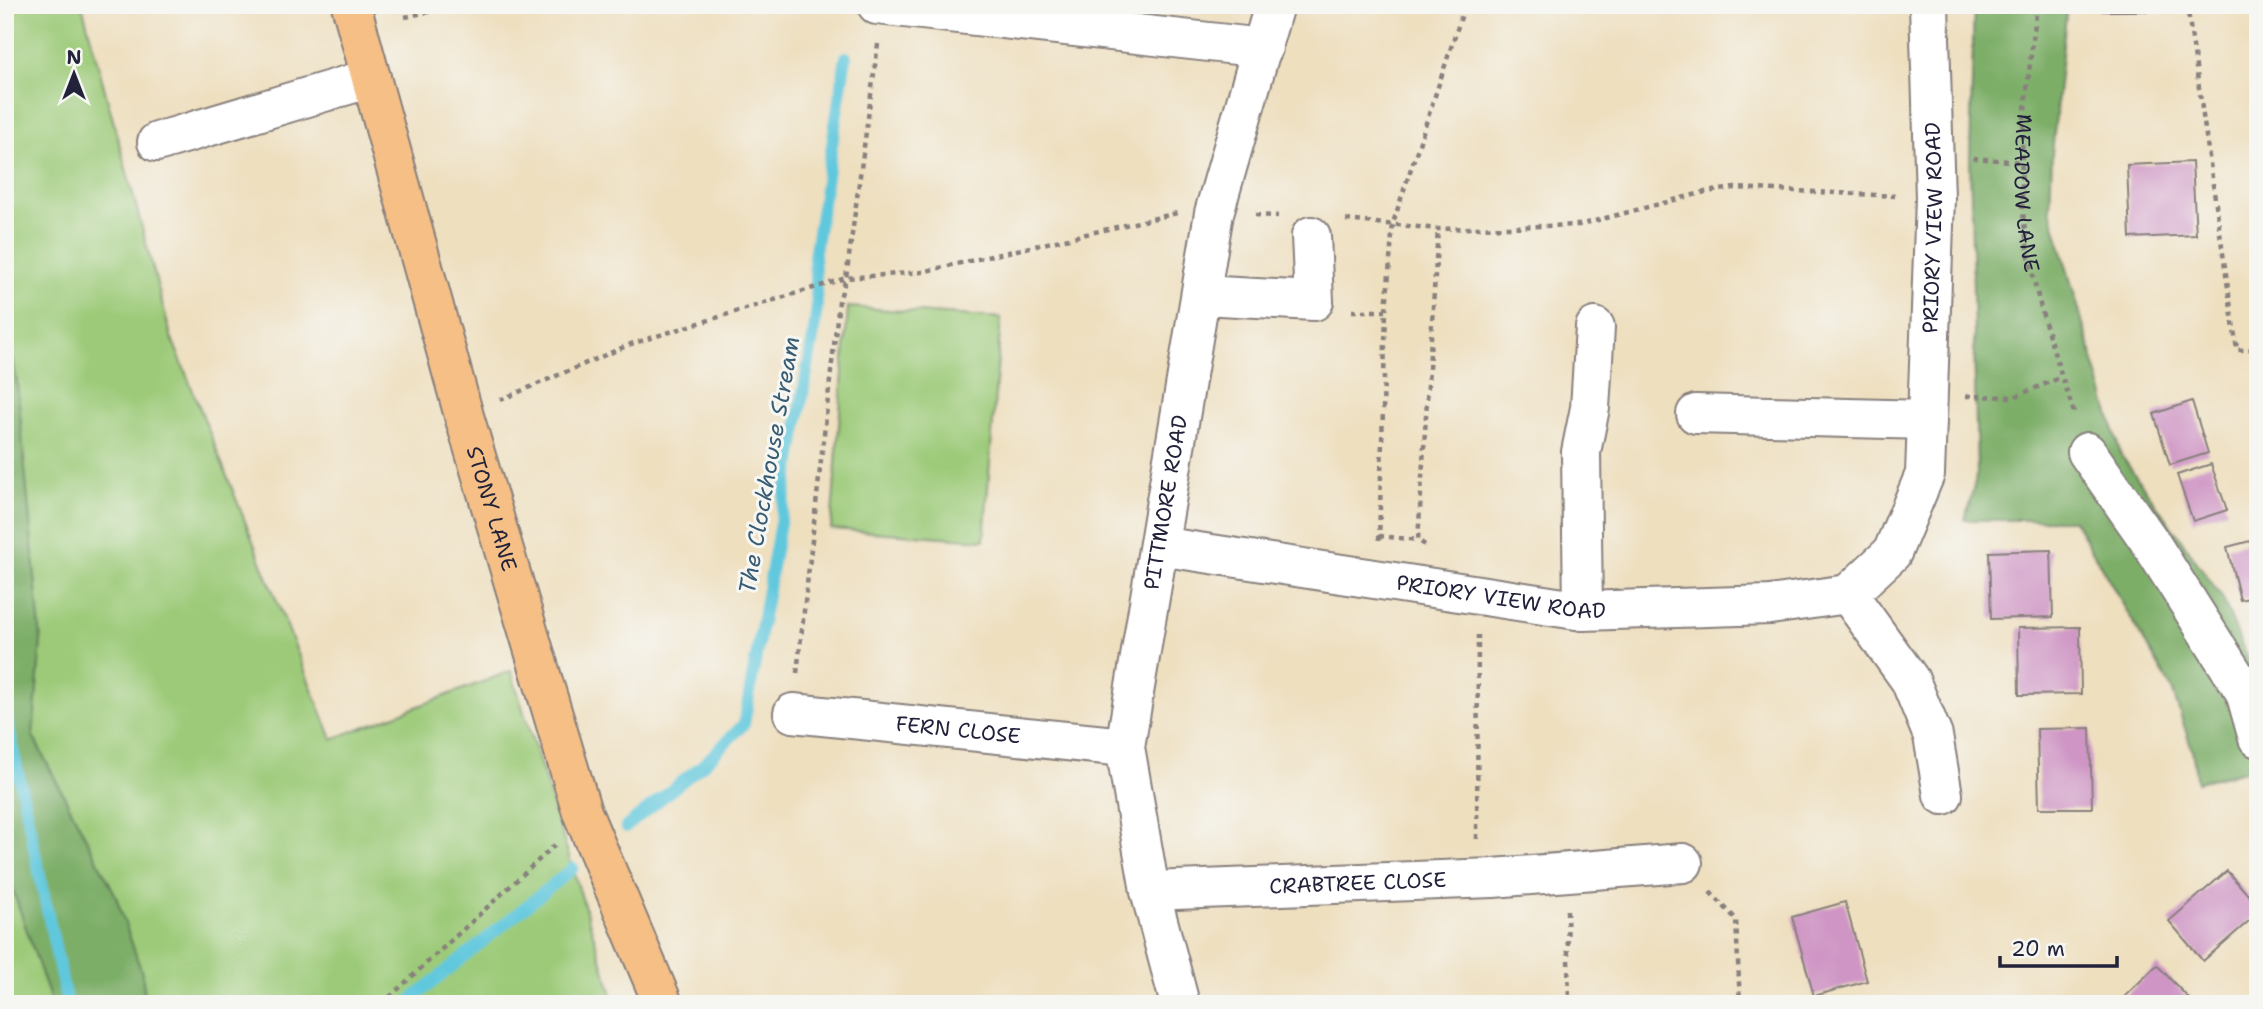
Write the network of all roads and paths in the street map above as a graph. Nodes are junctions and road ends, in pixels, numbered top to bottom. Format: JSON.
{"nodes":[{"id":1,"x":351,"y":5,"type":"edge"},
{"id":2,"x":461,"y":5,"type":"edge"},
{"id":3,"x":877,"y":5,"type":"edge"},
{"id":4,"x":1274,"y":5,"type":"edge"},
{"id":5,"x":1465,"y":5,"type":"edge"},
{"id":6,"x":1929,"y":5,"type":"edge"},
{"id":7,"x":2037,"y":5,"type":"edge"},
{"id":8,"x":2187,"y":5,"type":"edge"},
{"id":9,"x":883,"y":6,"type":"edge"},
{"id":10,"x":405,"y":17,"type":"dead end"},
{"id":11,"x":1264,"y":48,"type":"junction"},
{"id":12,"x":371,"y":78,"type":"junction"},
{"id":13,"x":157,"y":142,"type":"dead end"},
{"id":14,"x":1933,"y":154,"type":"junction"},
{"id":15,"x":2022,"y":162,"type":"junction"},
{"id":16,"x":1935,"y":198,"type":"junction"},
{"id":17,"x":1214,"y":214,"type":"junction"},
{"id":18,"x":1393,"y":223,"type":"junction"},
{"id":19,"x":1311,"y":224,"type":"junction"},
{"id":20,"x":1438,"y":229,"type":"junction"},
{"id":21,"x":846,"y":278,"type":"junction"},
{"id":22,"x":1201,"y":295,"type":"junction"},
{"id":23,"x":1595,"y":327,"type":"dead end"},
{"id":24,"x":2258,"y":349,"type":"edge"},
{"id":25,"x":1928,"y":408,"type":"junction"},
{"id":26,"x":1696,"y":414,"type":"dead end"},
{"id":27,"x":464,"y":416,"type":"junction"},
{"id":28,"x":2087,"y":453,"type":"dead end"},
{"id":29,"x":1379,"y":536,"type":"junction"},
{"id":30,"x":1418,"y":541,"type":"junction"},
{"id":31,"x":1159,"y":546,"type":"junction"},
{"id":32,"x":1429,"y":547,"type":"dead end"},
{"id":33,"x":1377,"y":579,"type":"junction"},
{"id":34,"x":1847,"y":594,"type":"junction"},
{"id":35,"x":1478,"y":595,"type":"junction"},
{"id":36,"x":1583,"y":611,"type":"junction"},
{"id":37,"x":793,"y":713,"type":"joint"},
{"id":38,"x":2258,"y":738,"type":"edge"},
{"id":39,"x":1125,"y":747,"type":"junction"},
{"id":40,"x":1942,"y":795,"type":"dead end"},
{"id":41,"x":582,"y":812,"type":"junction"},
{"id":42,"x":1683,"y":863,"type":"joint"},
{"id":43,"x":1566,"y":874,"type":"junction"},
{"id":44,"x":1476,"y":879,"type":"junction"},
{"id":45,"x":1150,"y":891,"type":"junction"},
{"id":46,"x":382,"y":1004,"type":"edge"},
{"id":47,"x":663,"y":1004,"type":"edge"},
{"id":48,"x":1180,"y":1004,"type":"edge"},
{"id":49,"x":1569,"y":1004,"type":"edge"},
{"id":50,"x":1740,"y":1004,"type":"edge"}],
"edges":[{"from":1,"to":12,"type":"main road","name":"STONY LANE"},
{"from":2,"to":10,"type":"path"},
{"from":3,"to":9,"type":"street"},
{"from":4,"to":11,"type":"street","name":"PITTMORE ROAD"},
{"from":5,"to":18,"type":"path"},
{"from":6,"to":14,"type":"street","name":"PRIORY VIEW ROAD"},
{"from":7,"to":15,"type":"path","name":"MEADOW LANE"},
{"from":8,"to":24,"type":"path"},
{"from":9,"to":11,"type":"street"},
{"from":9,"to":21,"type":"path"},
{"from":11,"to":17,"type":"street","name":"PITTMORE ROAD"},
{"from":12,"to":13,"type":"street"},
{"from":12,"to":27,"type":"main road","name":"STONY LANE"},
{"from":14,"to":15,"type":"path"},
{"from":14,"to":16,"type":"street","name":"PRIORY VIEW ROAD"},
{"from":15,"to":25,"type":"path","name":"MEADOW LANE"},
{"from":16,"to":20,"type":"path"},
{"from":16,"to":25,"type":"street","name":"PRIORY VIEW ROAD"},
{"from":17,"to":19,"type":"path"},
{"from":17,"to":21,"type":"path"},
{"from":17,"to":22,"type":"street","name":"PITTMORE ROAD"},
{"from":18,"to":19,"type":"path"},
{"from":18,"to":20,"type":"path"},
{"from":18,"to":29,"type":"path"},
{"from":19,"to":22,"type":"street"},
{"from":20,"to":30,"type":"path"},
{"from":21,"to":27,"type":"path"},
{"from":21,"to":37,"type":"path"},
{"from":22,"to":31,"type":"street","name":"PITTMORE ROAD"},
{"from":23,"to":36,"type":"street"},
{"from":25,"to":26,"type":"street"},
{"from":25,"to":34,"type":"street","name":"PRIORY VIEW ROAD"},
{"from":27,"to":41,"type":"main road","name":"STONY LANE"},
{"from":28,"to":38,"type":"street"},
{"from":29,"to":30,"type":"path"},
{"from":29,"to":33,"type":"path"},
{"from":30,"to":32,"type":"path"},
{"from":31,"to":33,"type":"street","name":"PRIORY VIEW ROAD"},
{"from":31,"to":39,"type":"street","name":"PITTMORE ROAD"},
{"from":33,"to":35,"type":"street","name":"PRIORY VIEW ROAD"},
{"from":34,"to":36,"type":"street","name":"PRIORY VIEW ROAD"},
{"from":34,"to":40,"type":"street"},
{"from":35,"to":36,"type":"street","name":"PRIORY VIEW ROAD"},
{"from":35,"to":44,"type":"path"},
{"from":37,"to":39,"type":"street","name":"FERN CLOSE"},
{"from":39,"to":45,"type":"street","name":"PITTMORE ROAD"},
{"from":41,"to":46,"type":"path"},
{"from":41,"to":47,"type":"main road","name":"STONY LANE"},
{"from":42,"to":43,"type":"street","name":"CRABTREE CLOSE"},
{"from":42,"to":50,"type":"path"},
{"from":43,"to":44,"type":"street","name":"CRABTREE CLOSE"},
{"from":43,"to":49,"type":"path"},
{"from":44,"to":45,"type":"street","name":"CRABTREE CLOSE"},
{"from":45,"to":48,"type":"street","name":"PITTMORE ROAD"}]}
